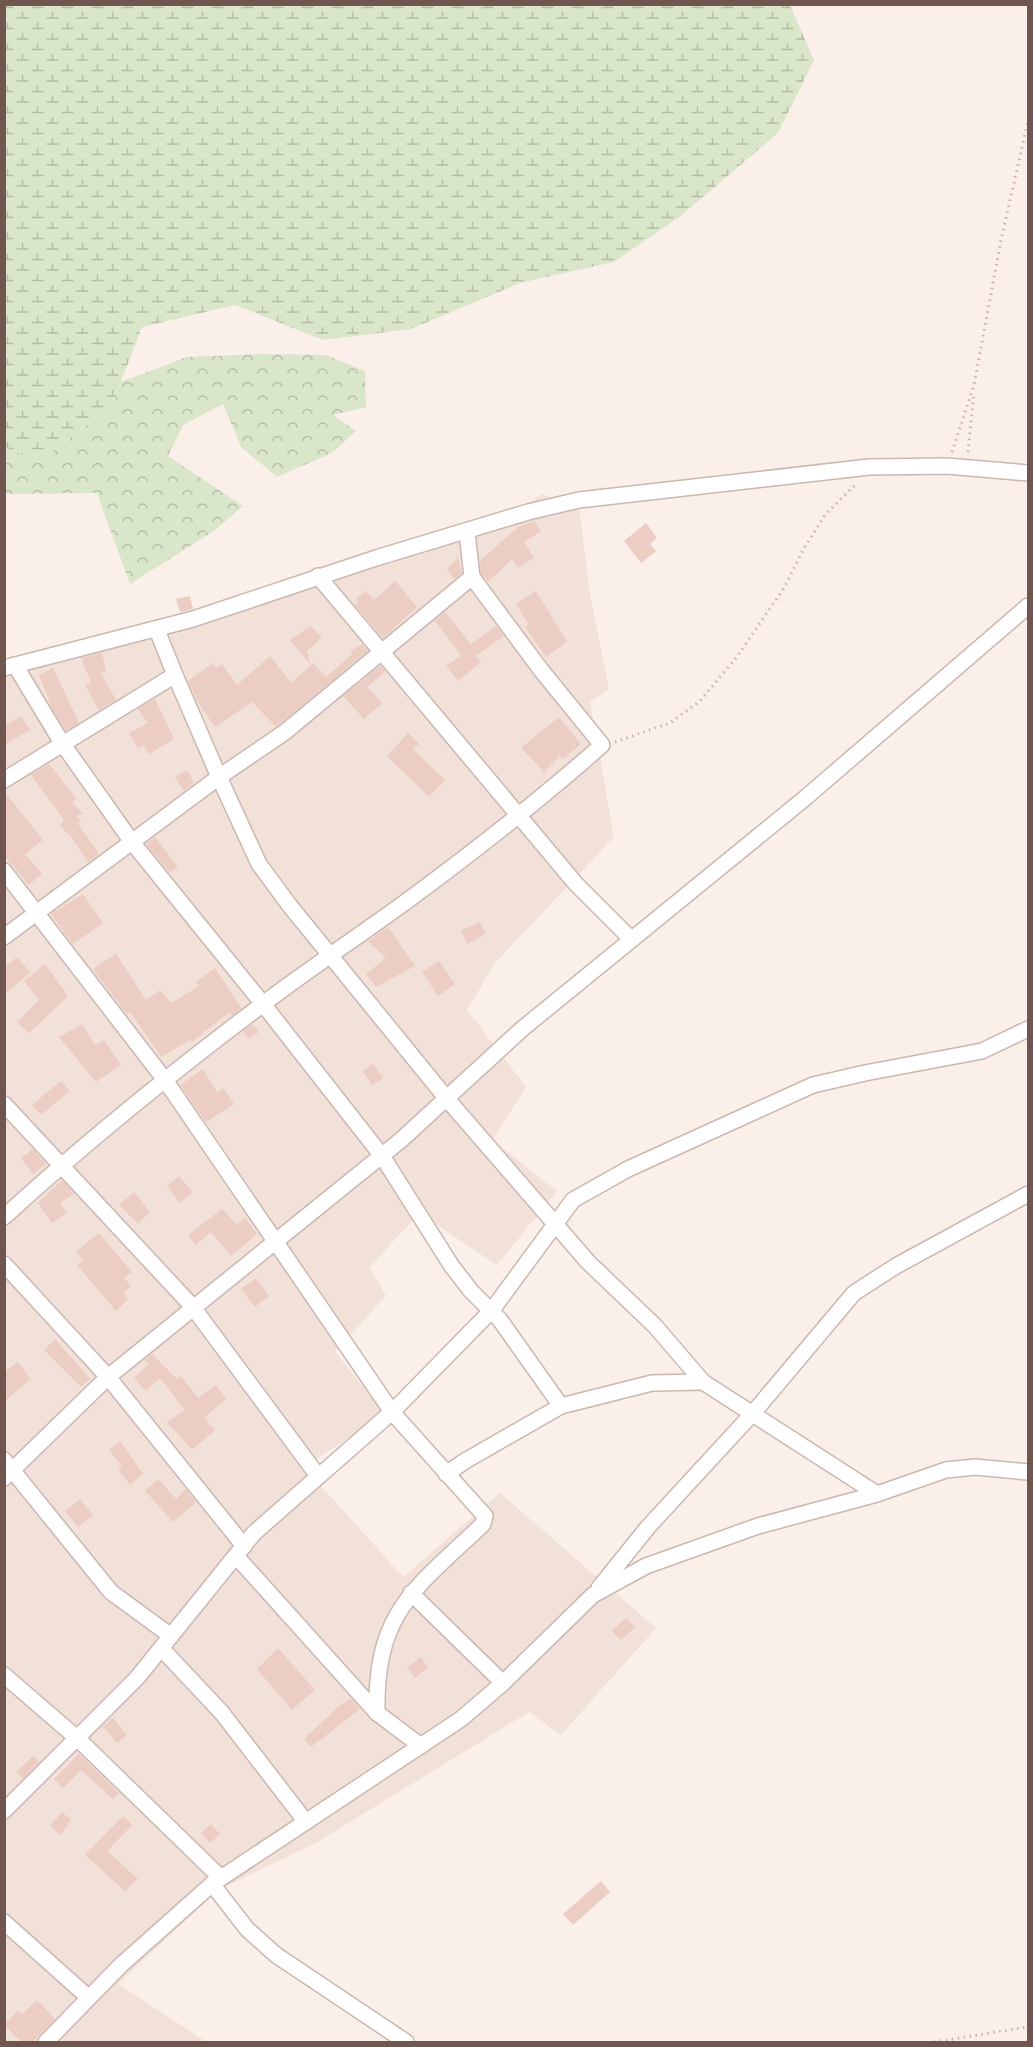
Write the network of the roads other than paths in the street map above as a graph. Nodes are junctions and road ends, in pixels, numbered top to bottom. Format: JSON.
{"nodes":[{"id":1,"x":1029,"y":473,"type":"edge"},
{"id":2,"x":467,"y":532,"type":"junction"},
{"id":3,"x":318,"y":576,"type":"junction"},
{"id":4,"x":472,"y":578,"type":"junction"},
{"id":5,"x":1029,"y":606,"type":"edge"},
{"id":6,"x":157,"y":630,"type":"junction"},
{"id":7,"x":382,"y":652,"type":"junction"},
{"id":8,"x":10,"y":666,"type":"edge"},
{"id":9,"x":175,"y":675,"type":"junction"},
{"id":10,"x":62,"y":743,"type":"junction"},
{"id":11,"x":219,"y":777,"type":"junction"},
{"id":12,"x":4,"y":780,"type":"edge"},
{"id":13,"x":519,"y":816,"type":"junction"},
{"id":14,"x":132,"y":842,"type":"junction"},
{"id":15,"x":4,"y":871,"type":"edge"},
{"id":16,"x":38,"y":911,"type":"junction"},
{"id":17,"x":4,"y":937,"type":"edge"},
{"id":18,"x":631,"y":939,"type":"junction"},
{"id":19,"x":331,"y":956,"type":"junction"},
{"id":20,"x":263,"y":1004,"type":"junction"},
{"id":21,"x":1029,"y":1029,"type":"edge"},
{"id":22,"x":165,"y":1080,"type":"junction"},
{"id":23,"x":447,"y":1099,"type":"junction"},
{"id":24,"x":4,"y":1104,"type":"edge"},
{"id":25,"x":382,"y":1156,"type":"junction"},
{"id":26,"x":62,"y":1165,"type":"junction"},
{"id":27,"x":1029,"y":1194,"type":"edge"},
{"id":28,"x":4,"y":1216,"type":"edge"},
{"id":29,"x":556,"y":1225,"type":"junction"},
{"id":30,"x":274,"y":1243,"type":"junction"},
{"id":31,"x":4,"y":1264,"type":"edge"},
{"id":32,"x":192,"y":1306,"type":"junction"},
{"id":33,"x":492,"y":1310,"type":"junction"},
{"id":34,"x":108,"y":1377,"type":"junction"},
{"id":35,"x":703,"y":1382,"type":"junction"},
{"id":36,"x":561,"y":1406,"type":"junction"},
{"id":37,"x":392,"y":1412,"type":"junction"},
{"id":38,"x":753,"y":1413,"type":"junction"},
{"id":39,"x":7,"y":1469,"type":"edge"},
{"id":40,"x":1029,"y":1472,"type":"edge"},
{"id":41,"x":446,"y":1474,"type":"junction"},
{"id":42,"x":318,"y":1476,"type":"junction"},
{"id":43,"x":877,"y":1494,"type":"junction"},
{"id":44,"x":240,"y":1551,"type":"junction"},
{"id":45,"x":411,"y":1593,"type":"junction"},
{"id":46,"x":593,"y":1595,"type":"junction"},
{"id":47,"x":166,"y":1643,"type":"junction"},
{"id":48,"x":4,"y":1675,"type":"edge"},
{"id":49,"x":503,"y":1683,"type":"junction"},
{"id":50,"x":377,"y":1713,"type":"junction"},
{"id":51,"x":78,"y":1738,"type":"junction"},
{"id":52,"x":421,"y":1746,"type":"junction"},
{"id":53,"x":4,"y":1811,"type":"edge"},
{"id":54,"x":306,"y":1822,"type":"junction"},
{"id":55,"x":216,"y":1881,"type":"junction"},
{"id":56,"x":4,"y":1922,"type":"edge"},
{"id":57,"x":88,"y":1997,"type":"junction"},
{"id":58,"x":46,"y":2043,"type":"edge"},
{"id":59,"x":406,"y":2043,"type":"edge"}],
"edges":[{"from":1,"to":2,"type":"street"},
{"from":2,"to":3,"type":"street"},
{"from":2,"to":4,"type":"street"},
{"from":3,"to":6,"type":"street"},
{"from":3,"to":7,"type":"street"},
{"from":4,"to":7,"type":"street"},
{"from":4,"to":13,"type":"street"},
{"from":5,"to":18,"type":"street"},
{"from":6,"to":8,"type":"street"},
{"from":6,"to":9,"type":"street"},
{"from":7,"to":11,"type":"street"},
{"from":7,"to":13,"type":"street"},
{"from":8,"to":10,"type":"street"},
{"from":9,"to":10,"type":"street"},
{"from":9,"to":11,"type":"street"},
{"from":10,"to":12,"type":"street"},
{"from":10,"to":14,"type":"street"},
{"from":11,"to":14,"type":"street"},
{"from":11,"to":19,"type":"street"},
{"from":13,"to":18,"type":"street"},
{"from":13,"to":19,"type":"street"},
{"from":14,"to":16,"type":"street"},
{"from":14,"to":20,"type":"street"},
{"from":15,"to":16,"type":"street"},
{"from":16,"to":17,"type":"street"},
{"from":16,"to":22,"type":"street"},
{"from":18,"to":23,"type":"street"},
{"from":19,"to":20,"type":"street"},
{"from":19,"to":23,"type":"street"},
{"from":20,"to":22,"type":"street"},
{"from":20,"to":25,"type":"street"},
{"from":21,"to":29,"type":"street"},
{"from":22,"to":26,"type":"street"},
{"from":22,"to":30,"type":"street"},
{"from":23,"to":25,"type":"street"},
{"from":23,"to":29,"type":"street"},
{"from":24,"to":26,"type":"street"},
{"from":25,"to":30,"type":"street"},
{"from":25,"to":33,"type":"street"},
{"from":26,"to":28,"type":"street"},
{"from":26,"to":32,"type":"street"},
{"from":27,"to":38,"type":"street"},
{"from":29,"to":33,"type":"street"},
{"from":29,"to":35,"type":"street"},
{"from":30,"to":32,"type":"street"},
{"from":30,"to":37,"type":"street"},
{"from":31,"to":34,"type":"street"},
{"from":32,"to":34,"type":"street"},
{"from":32,"to":42,"type":"street"},
{"from":33,"to":36,"type":"street"},
{"from":33,"to":37,"type":"street"},
{"from":34,"to":39,"type":"street"},
{"from":34,"to":44,"type":"street"},
{"from":35,"to":36,"type":"street"},
{"from":35,"to":38,"type":"street"},
{"from":36,"to":41,"type":"street"},
{"from":37,"to":41,"type":"street"},
{"from":37,"to":42,"type":"street"},
{"from":38,"to":43,"type":"street"},
{"from":38,"to":46,"type":"street"},
{"from":39,"to":47,"type":"street"},
{"from":40,"to":43,"type":"street"},
{"from":41,"to":45,"type":"street"},
{"from":42,"to":44,"type":"street"},
{"from":43,"to":46,"type":"street"},
{"from":44,"to":47,"type":"street"},
{"from":44,"to":50,"type":"street"},
{"from":45,"to":49,"type":"street"},
{"from":45,"to":50,"type":"street"},
{"from":46,"to":49,"type":"street"},
{"from":47,"to":51,"type":"street"},
{"from":47,"to":54,"type":"street"},
{"from":48,"to":51,"type":"street"},
{"from":49,"to":52,"type":"street"},
{"from":50,"to":52,"type":"street"},
{"from":51,"to":53,"type":"street"},
{"from":51,"to":55,"type":"street"},
{"from":52,"to":54,"type":"street"},
{"from":54,"to":55,"type":"street"},
{"from":55,"to":57,"type":"street"},
{"from":55,"to":59,"type":"street"},
{"from":56,"to":57,"type":"street"},
{"from":57,"to":58,"type":"street"}]}
